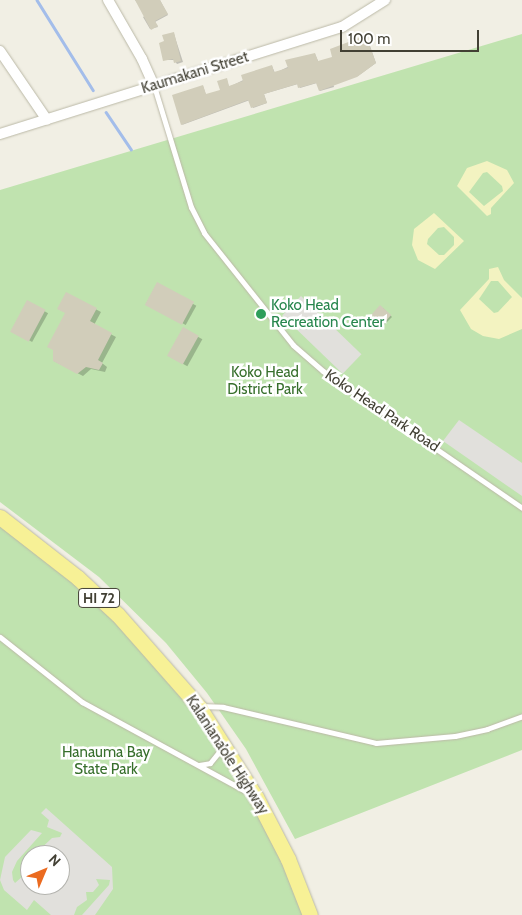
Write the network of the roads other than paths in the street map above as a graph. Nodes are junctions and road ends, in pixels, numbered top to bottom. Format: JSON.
{"nodes":[{"id":1,"x":108,"y":0,"type":"edge"},
{"id":2,"x":385,"y":0,"type":"edge"},
{"id":3,"x":0,"y":51,"type":"edge"},
{"id":4,"x":154,"y":86,"type":"junction"},
{"id":5,"x":47,"y":120,"type":"junction"},
{"id":6,"x":0,"y":134,"type":"edge"},
{"id":7,"x":522,"y":508,"type":"edge"},
{"id":8,"x":0,"y":517,"type":"edge"},
{"id":9,"x":0,"y":637,"type":"edge"},
{"id":10,"x":199,"y":707,"type":"junction"},
{"id":11,"x":522,"y":716,"type":"edge"},
{"id":12,"x":224,"y":746,"type":"junction"},
{"id":13,"x":199,"y":766,"type":"junction"},
{"id":14,"x":256,"y":797,"type":"junction"},
{"id":15,"x":310,"y":915,"type":"edge"}],
"edges":[{"from":1,"to":4,"type":"street"},
{"from":2,"to":4,"type":"street","name":"Kaumakani Street"},
{"from":3,"to":5,"type":"street"},
{"from":4,"to":5,"type":"street","name":"Kaumakani Street"},
{"from":4,"to":7,"type":"lane","name":"Koko Head Park Road"},
{"from":5,"to":6,"type":"street","name":"Kaumakani Street"},
{"from":8,"to":10,"type":"main road","name":"Kalaniana’ole Highway","number":"HI 72"},
{"from":9,"to":13,"type":"lane"},
{"from":10,"to":11,"type":"lane"},
{"from":10,"to":12,"type":"main road","name":"Kalaniana’ole Highway","number":"HI 72"},
{"from":12,"to":13,"type":"lane"},
{"from":12,"to":14,"type":"main road","name":"Kalaniana’ole Highway","number":"HI 72"},
{"from":13,"to":14,"type":"lane"},
{"from":14,"to":15,"type":"main road","name":"Kalaniana’ole Highway","number":"HI 72"}]}
